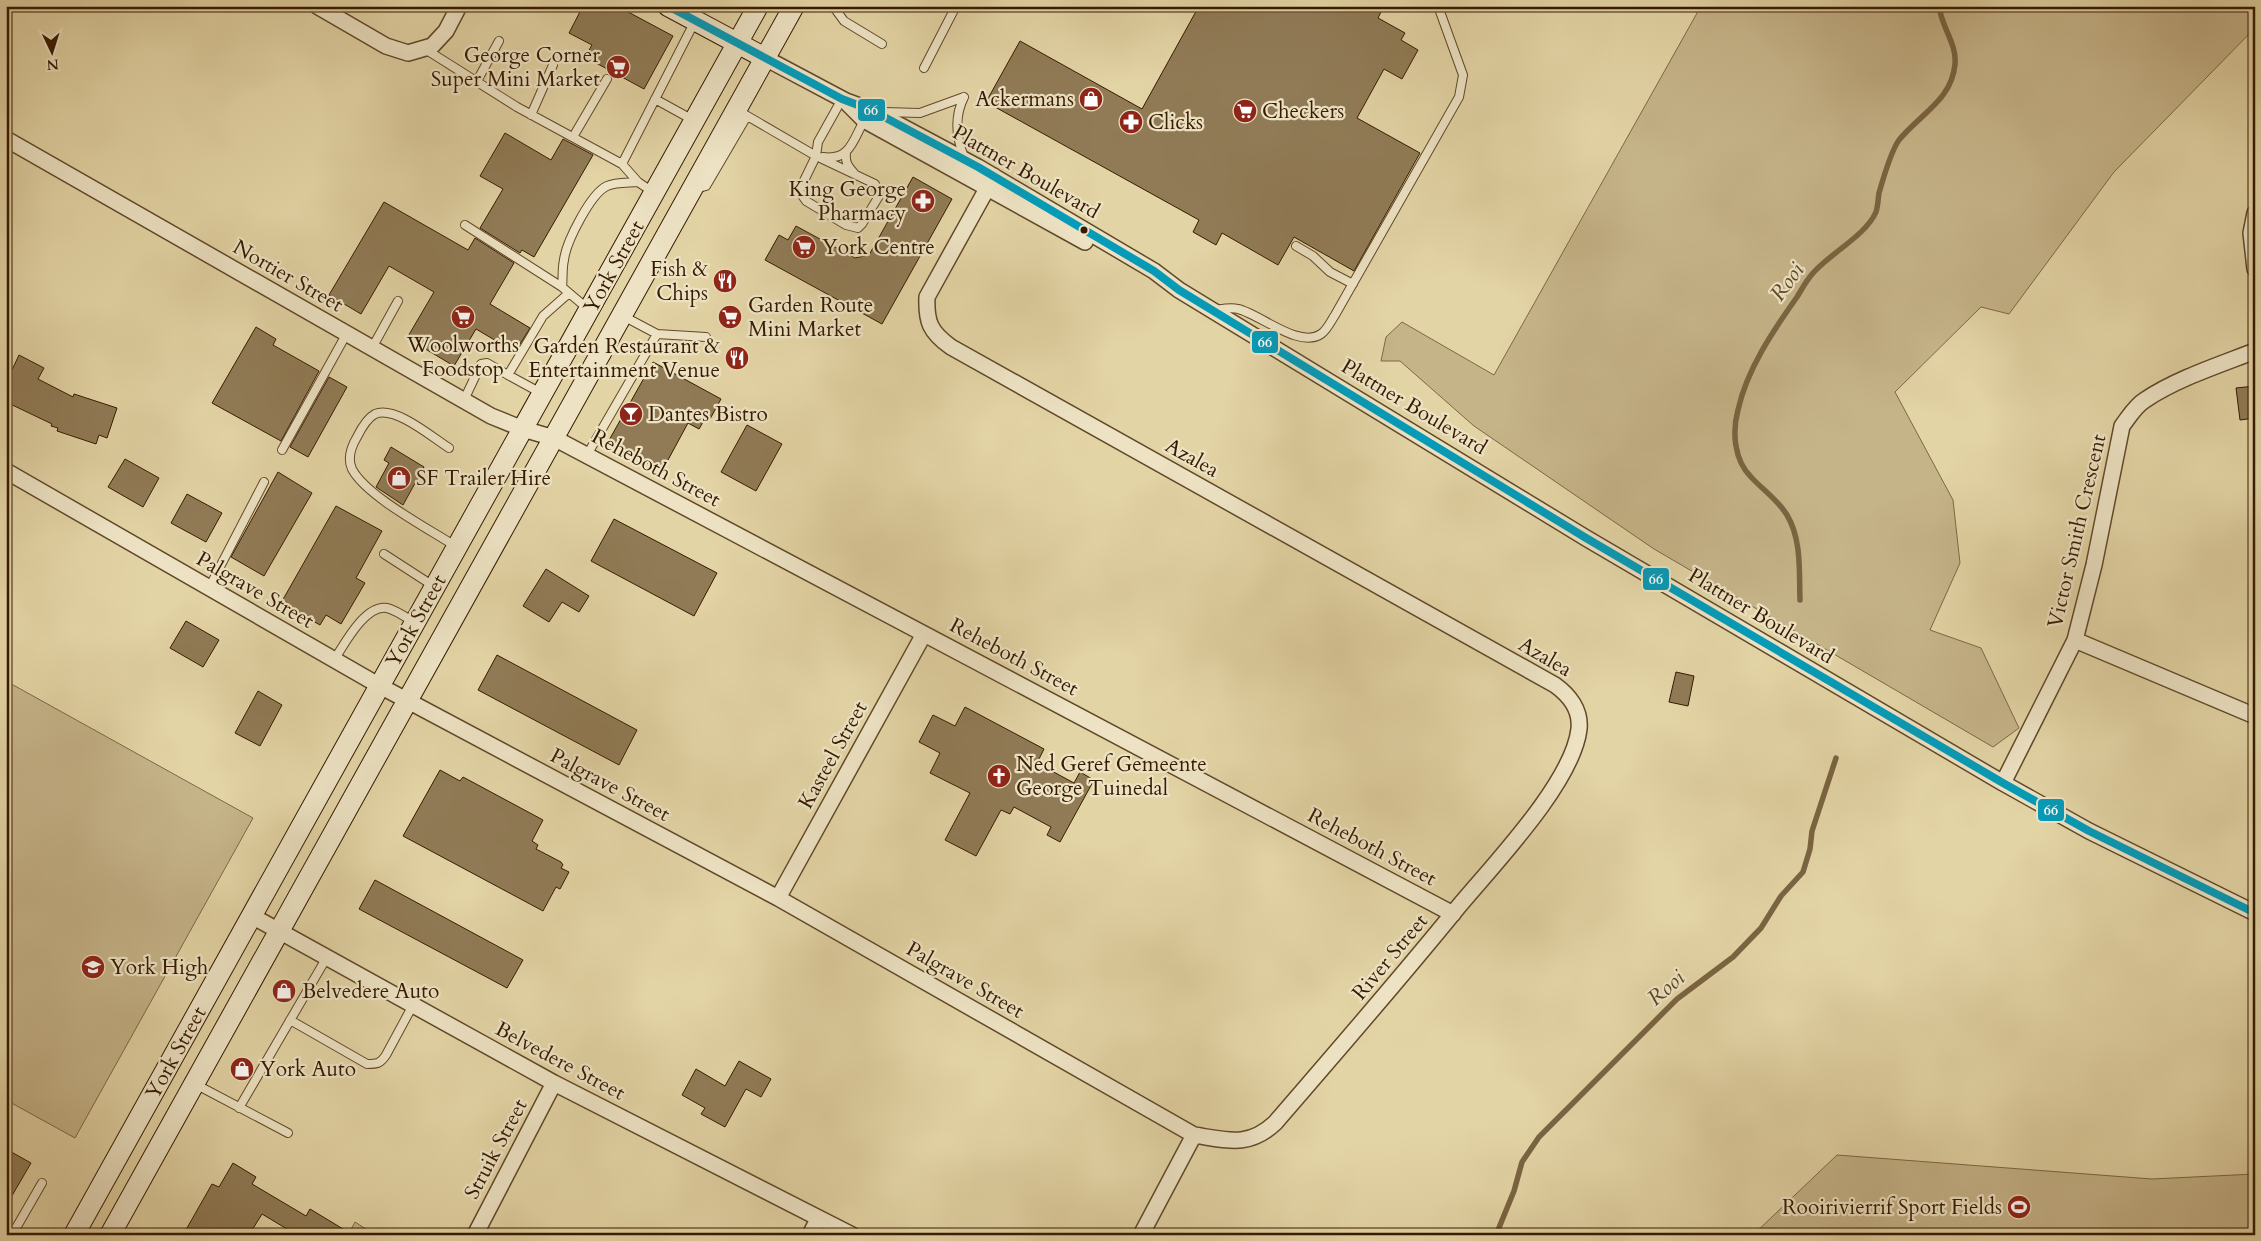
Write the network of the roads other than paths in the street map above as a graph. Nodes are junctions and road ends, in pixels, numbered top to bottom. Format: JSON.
{"nodes":[{"id":1,"x":317,"y":6,"type":"edge"},
{"id":2,"x":459,"y":6,"type":"edge"},
{"id":3,"x":668,"y":6,"type":"edge"},
{"id":4,"x":758,"y":6,"type":"edge"},
{"id":5,"x":794,"y":6,"type":"edge"},
{"id":6,"x":833,"y":6,"type":"edge"},
{"id":7,"x":956,"y":6,"type":"edge"},
{"id":8,"x":1438,"y":6,"type":"edge"},
{"id":9,"x":695,"y":21,"type":"junction"},
{"id":10,"x":500,"y":41,"type":"dead end"},
{"id":11,"x":738,"y":44,"type":"junction"},
{"id":12,"x":882,"y":44,"type":"dead end"},
{"id":13,"x":426,"y":48,"type":"junction"},
{"id":14,"x":765,"y":58,"type":"junction"},
{"id":15,"x":553,"y":65,"type":"dead end"},
{"id":16,"x":924,"y":68,"type":"dead end"},
{"id":17,"x":607,"y":80,"type":"dead end"},
{"id":18,"x":477,"y":81,"type":"junction"},
{"id":19,"x":655,"y":100,"type":"junction"},
{"id":20,"x":844,"y":100,"type":"junction"},
{"id":21,"x":742,"y":113,"type":"junction"},
{"id":22,"x":869,"y":114,"type":"junction"},
{"id":23,"x":532,"y":115,"type":"junction"},
{"id":24,"x":695,"y":121,"type":"junction"},
{"id":25,"x":572,"y":137,"type":"junction"},
{"id":26,"x":6,"y":139,"type":"edge"},
{"id":27,"x":846,"y":154,"type":"junction"},
{"id":28,"x":816,"y":156,"type":"junction"},
{"id":29,"x":967,"y":162,"type":"junction"},
{"id":30,"x":622,"y":164,"type":"junction"},
{"id":31,"x":858,"y":177,"type":"junction"},
{"id":32,"x":991,"y":182,"type":"junction"},
{"id":33,"x":646,"y":188,"type":"junction"},
{"id":34,"x":2255,"y":213,"type":"edge"},
{"id":35,"x":465,"y":225,"type":"dead end"},
{"id":36,"x":1296,"y":246,"type":"dead end"},
{"id":37,"x":2255,"y":269,"type":"edge"},
{"id":38,"x":1353,"y":284,"type":"junction"},
{"id":39,"x":562,"y":287,"type":"junction"},
{"id":40,"x":569,"y":293,"type":"junction"},
{"id":41,"x":398,"y":301,"type":"dead end"},
{"id":42,"x":589,"y":310,"type":"junction"},
{"id":43,"x":1213,"y":310,"type":"junction"},
{"id":44,"x":623,"y":316,"type":"junction"},
{"id":45,"x":347,"y":334,"type":"junction"},
{"id":46,"x":657,"y":334,"type":"junction"},
{"id":47,"x":706,"y":337,"type":"dead end"},
{"id":48,"x":372,"y":348,"type":"junction"},
{"id":49,"x":2255,"y":352,"type":"edge"},
{"id":50,"x":508,"y":375,"type":"junction"},
{"id":51,"x":543,"y":393,"type":"junction"},
{"id":52,"x":464,"y":400,"type":"junction"},
{"id":53,"x":523,"y":429,"type":"junction"},
{"id":54,"x":554,"y":438,"type":"junction"},
{"id":55,"x":449,"y":448,"type":"dead end"},
{"id":56,"x":282,"y":450,"type":"dead end"},
{"id":57,"x":587,"y":455,"type":"junction"},
{"id":58,"x":6,"y":472,"type":"edge"},
{"id":59,"x":264,"y":482,"type":"dead end"},
{"id":60,"x":457,"y":547,"type":"junction"},
{"id":61,"x":384,"y":554,"type":"dead end"},
{"id":62,"x":435,"y":586,"type":"junction"},
{"id":63,"x":209,"y":588,"type":"junction"},
{"id":64,"x":415,"y":623,"type":"junction"},
{"id":65,"x":924,"y":634,"type":"junction"},
{"id":66,"x":2075,"y":640,"type":"junction"},
{"id":67,"x":334,"y":660,"type":"junction"},
{"id":68,"x":380,"y":686,"type":"junction"},
{"id":69,"x":407,"y":702,"type":"junction"},
{"id":70,"x":1577,"y":711,"type":"joint"},
{"id":71,"x":2255,"y":716,"type":"edge"},
{"id":72,"x":2003,"y":784,"type":"junction"},
{"id":73,"x":778,"y":898,"type":"junction"},
{"id":74,"x":2255,"y":913,"type":"edge"},
{"id":75,"x":1453,"y":914,"type":"junction"},
{"id":76,"x":252,"y":916,"type":"junction"},
{"id":77,"x":280,"y":930,"type":"junction"},
{"id":78,"x":327,"y":957,"type":"junction"},
{"id":79,"x":413,"y":1005,"type":"junction"},
{"id":80,"x":290,"y":1020,"type":"junction"},
{"id":81,"x":554,"y":1083,"type":"junction"},
{"id":82,"x":195,"y":1084,"type":"junction"},
{"id":83,"x":239,"y":1108,"type":"junction"},
{"id":84,"x":288,"y":1133,"type":"dead end"},
{"id":85,"x":1194,"y":1135,"type":"junction"},
{"id":86,"x":42,"y":1183,"type":"dead end"},
{"id":87,"x":818,"y":1219,"type":"junction"},
{"id":88,"x":12,"y":1235,"type":"edge"},
{"id":89,"x":74,"y":1235,"type":"edge"},
{"id":90,"x":110,"y":1235,"type":"edge"},
{"id":91,"x":475,"y":1235,"type":"edge"},
{"id":92,"x":810,"y":1235,"type":"edge"},
{"id":93,"x":852,"y":1235,"type":"edge"},
{"id":94,"x":1141,"y":1235,"type":"edge"}],
"edges":[{"from":1,"to":13,"type":"street"},
{"from":2,"to":13,"type":"street"},
{"from":3,"to":9,"type":"main road"},
{"from":4,"to":11,"type":"main road","name":"York Street"},
{"from":5,"to":14,"type":"main road","name":"York Street"},
{"from":6,"to":12,"type":"lane"},
{"from":7,"to":16,"type":"lane"},
{"from":8,"to":38,"type":"lane"},
{"from":9,"to":11,"type":"main road"},
{"from":9,"to":19,"type":"lane"},
{"from":10,"to":18,"type":"lane"},
{"from":11,"to":14,"type":"main road"},
{"from":11,"to":24,"type":"main road","name":"York Street"},
{"from":13,"to":18,"type":"lane"},
{"from":14,"to":20,"type":"street","name":"Plattner Boulevard"},
{"from":14,"to":21,"type":"main road","name":"York Street"},
{"from":15,"to":23,"type":"lane"},
{"from":17,"to":25,"type":"lane"},
{"from":18,"to":23,"type":"lane"},
{"from":19,"to":24,"type":"lane"},
{"from":19,"to":30,"type":"lane"},
{"from":20,"to":22,"type":"street","name":"Plattner Boulevard"},
{"from":20,"to":28,"type":"lane"},
{"from":21,"to":28,"type":"lane"},
{"from":21,"to":44,"type":"main road","name":"York Street"},
{"from":22,"to":27,"type":"lane"},
{"from":22,"to":29,"type":"street","name":"Plattner Boulevard"},
{"from":22,"to":29,"type":"lane"},
{"from":22,"to":32,"type":"street","name":"Plattner Boulevard"},
{"from":23,"to":25,"type":"lane"},
{"from":24,"to":33,"type":"main road","name":"York Street"},
{"from":25,"to":30,"type":"lane"},
{"from":26,"to":45,"type":"street","name":"Nortier Street"},
{"from":27,"to":28,"type":"lane"},
{"from":27,"to":31,"type":"lane"},
{"from":28,"to":31,"type":"lane"},
{"from":28,"to":31,"type":"lane"},
{"from":29,"to":32,"type":"street","name":"Plattner Boulevard"},
{"from":30,"to":33,"type":"lane"},
{"from":32,"to":43,"type":"street","name":"Plattner Boulevard"},
{"from":32,"to":70,"type":"street","name":"Azalea"},
{"from":33,"to":39,"type":"lane"},
{"from":33,"to":42,"type":"main road","name":"York Street"},
{"from":34,"to":37,"type":"street"},
{"from":35,"to":39,"type":"lane"},
{"from":36,"to":38,"type":"lane"},
{"from":38,"to":43,"type":"lane"},
{"from":39,"to":40,"type":"lane"},
{"from":40,"to":42,"type":"lane"},
{"from":40,"to":50,"type":"lane"},
{"from":41,"to":48,"type":"lane"},
{"from":42,"to":51,"type":"main road","name":"York Street"},
{"from":43,"to":72,"type":"street","name":"Plattner Boulevard"},
{"from":44,"to":46,"type":"lane"},
{"from":44,"to":54,"type":"main road","name":"York Street"},
{"from":45,"to":48,"type":"street","name":"Nortier Street"},
{"from":45,"to":56,"type":"lane"},
{"from":46,"to":47,"type":"lane"},
{"from":46,"to":57,"type":"lane"},
{"from":48,"to":52,"type":"street","name":"Nortier Street"},
{"from":49,"to":66,"type":"street","name":"Victor Smith Crescent"},
{"from":50,"to":51,"type":"lane"},
{"from":50,"to":52,"type":"lane"},
{"from":51,"to":53,"type":"main road","name":"York Street"},
{"from":52,"to":53,"type":"street","name":"Nortier Street"},
{"from":53,"to":54,"type":"street","name":"Nortier Street"},
{"from":53,"to":60,"type":"main road","name":"York Street"},
{"from":54,"to":57,"type":"street","name":"Reheboth Street"},
{"from":54,"to":69,"type":"main road","name":"York Street"},
{"from":55,"to":60,"type":"lane"},
{"from":57,"to":65,"type":"street","name":"Reheboth Street"},
{"from":58,"to":63,"type":"street","name":"Palgrave Street"},
{"from":59,"to":63,"type":"lane"},
{"from":60,"to":62,"type":"main road","name":"York Street"},
{"from":61,"to":62,"type":"lane"},
{"from":62,"to":64,"type":"main road","name":"York Street"},
{"from":63,"to":67,"type":"street","name":"Palgrave Street"},
{"from":64,"to":67,"type":"lane"},
{"from":64,"to":68,"type":"main road","name":"York Street"},
{"from":65,"to":73,"type":"street","name":"Kasteel Street"},
{"from":65,"to":75,"type":"street","name":"Reheboth Street"},
{"from":66,"to":71,"type":"street"},
{"from":66,"to":72,"type":"street","name":"Victor Smith Crescent"},
{"from":67,"to":68,"type":"street","name":"Palgrave Street"},
{"from":68,"to":69,"type":"street","name":"Palgrave Street"},
{"from":68,"to":76,"type":"main road","name":"York Street"},
{"from":69,"to":73,"type":"street","name":"Palgrave Street"},
{"from":69,"to":77,"type":"main road","name":"York Street"},
{"from":70,"to":75,"type":"street","name":"River Street"},
{"from":72,"to":74,"type":"street","name":"Plattner Boulevard"},
{"from":73,"to":85,"type":"street","name":"Palgrave Street"},
{"from":75,"to":85,"type":"street","name":"River Street"},
{"from":76,"to":77,"type":"street","name":"Belvedere Street"},
{"from":76,"to":89,"type":"main road","name":"York Street"},
{"from":77,"to":78,"type":"street","name":"Belvedere Street"},
{"from":77,"to":82,"type":"main road","name":"York Street"},
{"from":78,"to":79,"type":"street","name":"Belvedere Street"},
{"from":78,"to":80,"type":"lane"},
{"from":79,"to":80,"type":"lane"},
{"from":79,"to":81,"type":"street","name":"Belvedere Street"},
{"from":80,"to":83,"type":"lane"},
{"from":81,"to":87,"type":"street","name":"Belvedere Street"},
{"from":81,"to":91,"type":"street","name":"Struik Street"},
{"from":82,"to":83,"type":"lane"},
{"from":82,"to":90,"type":"main road","name":"York Street"},
{"from":83,"to":84,"type":"lane"},
{"from":85,"to":94,"type":"street"},
{"from":86,"to":88,"type":"lane"},
{"from":87,"to":92,"type":"street"},
{"from":87,"to":93,"type":"street","name":"Belvedere Street"}]}
